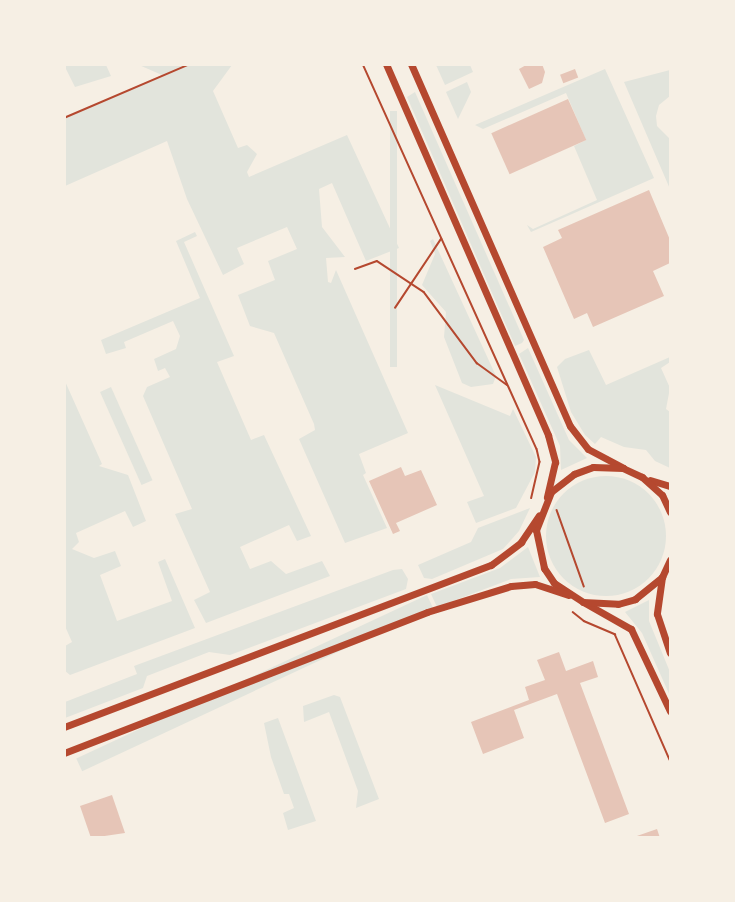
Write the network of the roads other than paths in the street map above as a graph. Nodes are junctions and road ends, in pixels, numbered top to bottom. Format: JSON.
{"nodes":[{"id":1,"x":386,"y":64,"type":"edge"},
{"id":2,"x":411,"y":64,"type":"edge"},
{"id":3,"x":622,"y":468,"type":"junction"},
{"id":4,"x":642,"y":477,"type":"junction"},
{"id":5,"x":670,"y":486,"type":"edge"},
{"id":6,"x":546,"y":500,"type":"junction"},
{"id":7,"x":670,"y":512,"type":"edge"},
{"id":8,"x":539,"y":515,"type":"junction"},
{"id":9,"x":670,"y":560,"type":"edge"},
{"id":10,"x":662,"y":577,"type":"junction"},
{"id":11,"x":568,"y":595,"type":"junction"},
{"id":12,"x":583,"y":602,"type":"junction"},
{"id":13,"x":670,"y":653,"type":"edge"},
{"id":14,"x":670,"y":711,"type":"edge"},
{"id":15,"x":64,"y":727,"type":"edge"},
{"id":16,"x":64,"y":753,"type":"edge"}],
"edges":[{"from":1,"to":6,"type":"main road"},
{"from":2,"to":3,"type":"main road"},
{"from":3,"to":4,"type":"main road"},
{"from":3,"to":6,"type":"main road"},
{"from":4,"to":5,"type":"main road"},
{"from":4,"to":7,"type":"main road"},
{"from":6,"to":8,"type":"main road"},
{"from":8,"to":11,"type":"main road"},
{"from":8,"to":15,"type":"main road"},
{"from":9,"to":10,"type":"main road"},
{"from":10,"to":12,"type":"main road"},
{"from":10,"to":13,"type":"main road"},
{"from":11,"to":12,"type":"main road"},
{"from":11,"to":16,"type":"main road"},
{"from":12,"to":14,"type":"main road"}]}
